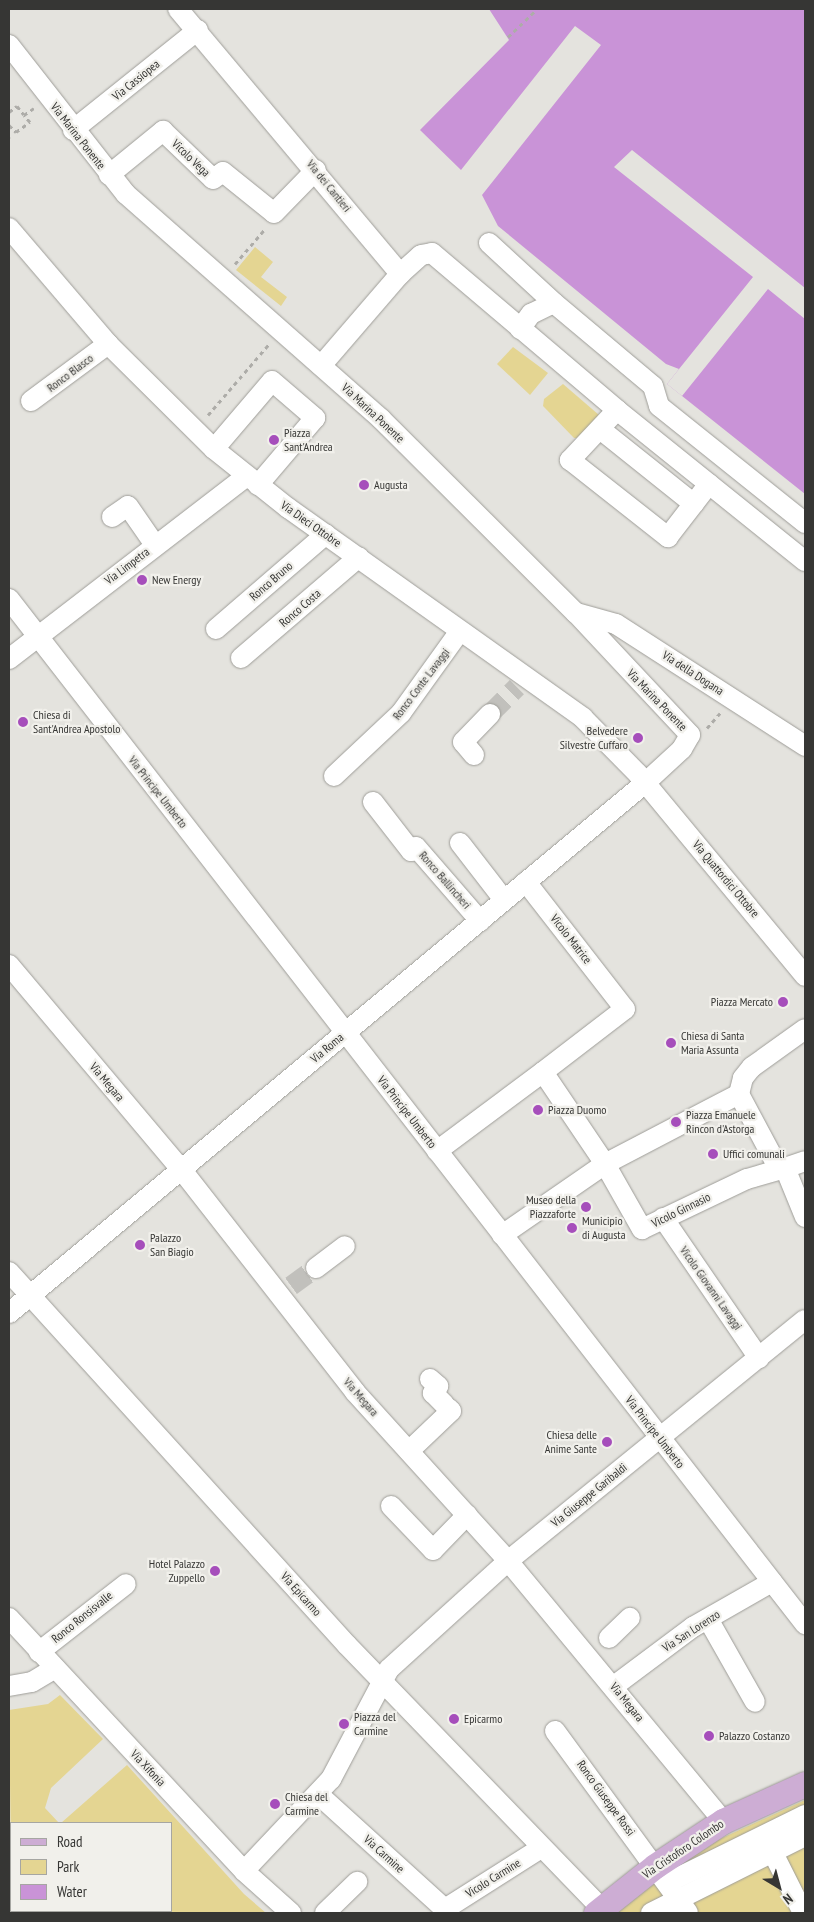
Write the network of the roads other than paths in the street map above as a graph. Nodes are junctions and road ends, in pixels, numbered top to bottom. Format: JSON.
{"nodes":[{"id":1,"x":178,"y":9,"type":"edge"},
{"id":2,"x":198,"y":30,"type":"junction"},
{"id":3,"x":9,"y":45,"type":"edge"},
{"id":4,"x":73,"y":130,"type":"junction"},
{"id":5,"x":316,"y":170,"type":"junction"},
{"id":6,"x":109,"y":175,"type":"junction"},
{"id":7,"x":9,"y":228,"type":"edge"},
{"id":8,"x":489,"y":243,"type":"dead end"},
{"id":9,"x":400,"y":274,"type":"junction"},
{"id":10,"x":554,"y":303,"type":"junction"},
{"id":11,"x":520,"y":329,"type":"junction"},
{"id":12,"x":108,"y":344,"type":"junction"},
{"id":13,"x":321,"y":366,"type":"junction"},
{"id":14,"x":31,"y":401,"type":"dead end"},
{"id":15,"x":659,"y":406,"type":"junction"},
{"id":16,"x":617,"y":410,"type":"junction"},
{"id":17,"x":600,"y":429,"type":"junction"},
{"id":18,"x":640,"y":429,"type":"junction"},
{"id":19,"x":214,"y":449,"type":"junction"},
{"id":20,"x":743,"y":473,"type":"junction"},
{"id":21,"x":253,"y":480,"type":"junction"},
{"id":22,"x":709,"y":484,"type":"junction"},
{"id":23,"x":725,"y":497,"type":"junction"},
{"id":24,"x":694,"y":504,"type":"junction"},
{"id":25,"x":112,"y":517,"type":"dead end"},
{"id":26,"x":805,"y":523,"type":"edge"},
{"id":27,"x":326,"y":534,"type":"junction"},
{"id":28,"x":155,"y":545,"type":"junction"},
{"id":29,"x":359,"y":557,"type":"junction"},
{"id":30,"x":805,"y":561,"type":"edge"},
{"id":31,"x":9,"y":599,"type":"edge"},
{"id":32,"x":576,"y":613,"type":"junction"},
{"id":33,"x":216,"y":628,"type":"dead end"},
{"id":34,"x":460,"y":631,"type":"junction"},
{"id":35,"x":37,"y":636,"type":"junction"},
{"id":36,"x":241,"y":658,"type":"dead end"},
{"id":37,"x":9,"y":659,"type":"edge"},
{"id":38,"x":490,"y":714,"type":"tunnel mouth"},
{"id":39,"x":805,"y":746,"type":"edge"},
{"id":40,"x":474,"y":755,"type":"dead end"},
{"id":41,"x":334,"y":776,"type":"dead end"},
{"id":42,"x":645,"y":783,"type":"junction"},
{"id":43,"x":372,"y":802,"type":"dead end"},
{"id":44,"x":460,"y":843,"type":"dead end"},
{"id":45,"x":526,"y":882,"type":"junction"},
{"id":46,"x":504,"y":900,"type":"junction"},
{"id":47,"x":480,"y":921,"type":"junction"},
{"id":48,"x":9,"y":966,"type":"edge"},
{"id":49,"x":805,"y":976,"type":"edge"},
{"id":50,"x":805,"y":1029,"type":"edge"},
{"id":51,"x":345,"y":1032,"type":"junction"},
{"id":52,"x":542,"y":1072,"type":"junction"},
{"id":53,"x":739,"y":1094,"type":"junction"},
{"id":54,"x":437,"y":1151,"type":"junction"},
{"id":55,"x":805,"y":1161,"type":"edge"},
{"id":56,"x":181,"y":1169,"type":"junction"},
{"id":57,"x":609,"y":1170,"type":"junction"},
{"id":58,"x":784,"y":1170,"type":"junction"},
{"id":59,"x":805,"y":1217,"type":"edge"},
{"id":60,"x":663,"y":1218,"type":"junction"},
{"id":61,"x":502,"y":1235,"type":"junction"},
{"id":62,"x":345,"y":1246,"type":"dead end"},
{"id":63,"x":316,"y":1268,"type":"tunnel mouth"},
{"id":64,"x":9,"y":1272,"type":"edge"},
{"id":65,"x":30,"y":1295,"type":"junction"},
{"id":66,"x":9,"y":1313,"type":"edge"},
{"id":67,"x":805,"y":1320,"type":"edge"},
{"id":68,"x":759,"y":1358,"type":"junction"},
{"id":69,"x":430,"y":1379,"type":"dead end"},
{"id":70,"x":660,"y":1438,"type":"junction"},
{"id":71,"x":408,"y":1451,"type":"junction"},
{"id":72,"x":391,"y":1506,"type":"dead end"},
{"id":73,"x":467,"y":1515,"type":"junction"},
{"id":74,"x":508,"y":1561,"type":"junction"},
{"id":75,"x":772,"y":1582,"type":"junction"},
{"id":76,"x":126,"y":1584,"type":"dead end"},
{"id":77,"x":796,"y":1598,"type":"edge"},
{"id":78,"x":9,"y":1618,"type":"edge"},
{"id":79,"x":630,"y":1618,"type":"dead end"},
{"id":80,"x":708,"y":1619,"type":"junction"},
{"id":81,"x":805,"y":1624,"type":"edge"},
{"id":82,"x":599,"y":1647,"type":"junction"},
{"id":83,"x":39,"y":1652,"type":"junction"},
{"id":84,"x":55,"y":1668,"type":"junction"},
{"id":85,"x":384,"y":1681,"type":"junction"},
{"id":86,"x":9,"y":1686,"type":"edge"},
{"id":87,"x":614,"y":1686,"type":"junction"},
{"id":88,"x":755,"y":1702,"type":"dead end"},
{"id":89,"x":555,"y":1731,"type":"dead end"},
{"id":90,"x":805,"y":1784,"type":"edge"},
{"id":91,"x":319,"y":1794,"type":"junction"},
{"id":92,"x":805,"y":1815,"type":"edge"},
{"id":93,"x":723,"y":1821,"type":"junction"},
{"id":94,"x":805,"y":1836,"type":"edge"},
{"id":95,"x":541,"y":1848,"type":"junction"},
{"id":96,"x":772,"y":1851,"type":"junction"},
{"id":97,"x":244,"y":1870,"type":"junction"},
{"id":98,"x":357,"y":1882,"type":"dead end"},
{"id":99,"x":672,"y":1890,"type":"edge"},
{"id":100,"x":798,"y":1908,"type":"edge"},
{"id":101,"x":447,"y":1911,"type":"edge"},
{"id":102,"x":601,"y":1912,"type":"edge"},
{"id":103,"x":291,"y":1913,"type":"edge"},
{"id":104,"x":325,"y":1913,"type":"edge"},
{"id":105,"x":651,"y":1913,"type":"edge"}],
"edges":[{"from":1,"to":2,"type":"street","name":"Via dei Cantieri"},
{"from":2,"to":4,"type":"street","name":"Via Cassiopea"},
{"from":2,"to":5,"type":"street","name":"Via dei Cantieri"},
{"from":3,"to":4,"type":"street","name":"Via Marina Ponente"},
{"from":4,"to":6,"type":"street","name":"Via Marina Ponente"},
{"from":5,"to":6,"type":"street","name":"Vicolo Vega"},
{"from":5,"to":9,"type":"street","name":"Via dei Cantieri"},
{"from":6,"to":13,"type":"street","name":"Via Marina Ponente"},
{"from":7,"to":12,"type":"street","name":"Via Dieci Ottobre"},
{"from":8,"to":10,"type":"street"},
{"from":9,"to":11,"type":"street"},
{"from":9,"to":13,"type":"street"},
{"from":10,"to":11,"type":"street"},
{"from":10,"to":15,"type":"street"},
{"from":11,"to":16,"type":"street"},
{"from":12,"to":14,"type":"street","name":"Ronco Blasco"},
{"from":12,"to":19,"type":"street","name":"Via Dieci Ottobre"},
{"from":13,"to":32,"type":"street","name":"Via Marina Ponente"},
{"from":15,"to":18,"type":"street"},
{"from":15,"to":20,"type":"street"},
{"from":16,"to":17,"type":"street"},
{"from":16,"to":18,"type":"street"},
{"from":17,"to":24,"type":"street"},
{"from":17,"to":24,"type":"street"},
{"from":18,"to":22,"type":"street"},
{"from":19,"to":21,"type":"street","name":"Via Dieci Ottobre"},
{"from":19,"to":21,"type":"street","name":"Via Limpetra"},
{"from":20,"to":23,"type":"street"},
{"from":20,"to":26,"type":"street"},
{"from":21,"to":27,"type":"street","name":"Via Dieci Ottobre"},
{"from":21,"to":28,"type":"street","name":"Via Limpetra"},
{"from":22,"to":23,"type":"street"},
{"from":22,"to":24,"type":"street"},
{"from":23,"to":30,"type":"street"},
{"from":25,"to":28,"type":"street"},
{"from":27,"to":29,"type":"street","name":"Via Dieci Ottobre"},
{"from":27,"to":33,"type":"street","name":"Ronco Bruno"},
{"from":28,"to":35,"type":"street","name":"Via Limpetra"},
{"from":29,"to":34,"type":"street","name":"Via Dieci Ottobre"},
{"from":29,"to":36,"type":"street","name":"Ronco Costa"},
{"from":31,"to":35,"type":"street","name":"Via Principe Umberto"},
{"from":32,"to":39,"type":"street","name":"Via della Dogana"},
{"from":32,"to":42,"type":"street","name":"Via Marina Ponente"},
{"from":34,"to":41,"type":"street","name":"Ronco Conte Lavaggi"},
{"from":34,"to":42,"type":"street","name":"Via Dieci Ottobre"},
{"from":35,"to":37,"type":"street","name":"Via Limpetra"},
{"from":35,"to":51,"type":"street","name":"Via Principe Umberto"},
{"from":38,"to":40,"type":"street"},
{"from":42,"to":45,"type":"street","name":"Via Roma"},
{"from":42,"to":49,"type":"street","name":"Via Quattordici Ottobre"},
{"from":43,"to":47,"type":"street","name":"Ronco Ballincheri"},
{"from":44,"to":46,"type":"street"},
{"from":45,"to":46,"type":"street","name":"Via Roma"},
{"from":45,"to":52,"type":"street","name":"Vicolo Matrice"},
{"from":46,"to":47,"type":"street","name":"Via Roma"},
{"from":47,"to":51,"type":"street","name":"Via Roma"},
{"from":48,"to":56,"type":"street","name":"Via Megara"},
{"from":50,"to":53,"type":"street"},
{"from":51,"to":54,"type":"street","name":"Via Principe Umberto"},
{"from":51,"to":56,"type":"street","name":"Via Roma"},
{"from":52,"to":54,"type":"street"},
{"from":52,"to":57,"type":"street"},
{"from":53,"to":57,"type":"street"},
{"from":53,"to":58,"type":"street"},
{"from":54,"to":61,"type":"street","name":"Via Principe Umberto"},
{"from":55,"to":58,"type":"street","name":"Vicolo Ginnasio"},
{"from":56,"to":65,"type":"street","name":"Via Roma"},
{"from":56,"to":71,"type":"street","name":"Via Megara"},
{"from":57,"to":60,"type":"street","name":"Vicolo Ginnasio"},
{"from":57,"to":61,"type":"street"},
{"from":58,"to":59,"type":"street"},
{"from":58,"to":60,"type":"street","name":"Vicolo Ginnasio"},
{"from":60,"to":68,"type":"street","name":"Vicolo Giovanni Lavaggi"},
{"from":61,"to":70,"type":"street","name":"Via Principe Umberto"},
{"from":62,"to":63,"type":"street"},
{"from":64,"to":65,"type":"street","name":"Via Epicarmo"},
{"from":65,"to":66,"type":"street","name":"Via Roma"},
{"from":65,"to":85,"type":"street","name":"Via Epicarmo"},
{"from":67,"to":68,"type":"street","name":"Via Giuseppe Garibaldi"},
{"from":68,"to":70,"type":"street","name":"Via Giuseppe Garibaldi"},
{"from":69,"to":71,"type":"street"},
{"from":70,"to":74,"type":"street","name":"Via Giuseppe Garibaldi"},
{"from":70,"to":75,"type":"street","name":"Via Principe Umberto"},
{"from":71,"to":73,"type":"street","name":"Via Megara"},
{"from":72,"to":73,"type":"street"},
{"from":73,"to":74,"type":"street","name":"Via Megara"},
{"from":74,"to":82,"type":"street","name":"Via Megara"},
{"from":74,"to":85,"type":"street","name":"Via Giuseppe Garibaldi"},
{"from":75,"to":77,"type":"street","name":"Via Principe Umberto"},
{"from":75,"to":80,"type":"street","name":"Via San Lorenzo"},
{"from":76,"to":83,"type":"street","name":"Ronco Ronsisvalle"},
{"from":77,"to":81,"type":"street","name":"Via Principe Umberto"},
{"from":78,"to":83,"type":"street","name":"Via Xifonia"},
{"from":79,"to":82,"type":"street"},
{"from":80,"to":87,"type":"street","name":"Via San Lorenzo"},
{"from":80,"to":88,"type":"street"},
{"from":82,"to":87,"type":"street","name":"Via Megara"},
{"from":83,"to":84,"type":"street","name":"Via Xifonia"},
{"from":84,"to":86,"type":"street"},
{"from":84,"to":97,"type":"street","name":"Via Xifonia"},
{"from":85,"to":91,"type":"street","name":"Via Giuseppe Garibaldi"},
{"from":85,"to":95,"type":"street","name":"Via Epicarmo"},
{"from":87,"to":93,"type":"street","name":"Via Megara"},
{"from":89,"to":99,"type":"street","name":"Ronco Giuseppe Rossi"},
{"from":90,"to":93,"type":"main road","name":"Via Cristoforo Colombo"},
{"from":91,"to":97,"type":"street","name":"Via Giuseppe Garibaldi"},
{"from":91,"to":101,"type":"street","name":"Via Carmine"},
{"from":92,"to":99,"type":"street"},
{"from":93,"to":99,"type":"main road","name":"Via Cristoforo Colombo"},
{"from":94,"to":96,"type":"street"},
{"from":95,"to":101,"type":"street","name":"Vicolo Carmine"},
{"from":95,"to":102,"type":"street","name":"Via Epicarmo"},
{"from":96,"to":99,"type":"street"},
{"from":96,"to":100,"type":"street"},
{"from":97,"to":103,"type":"street","name":"Via Xifonia"},
{"from":98,"to":104,"type":"street"},
{"from":99,"to":102,"type":"main road","name":"Via Cristoforo Colombo"},
{"from":99,"to":105,"type":"street"}]}
